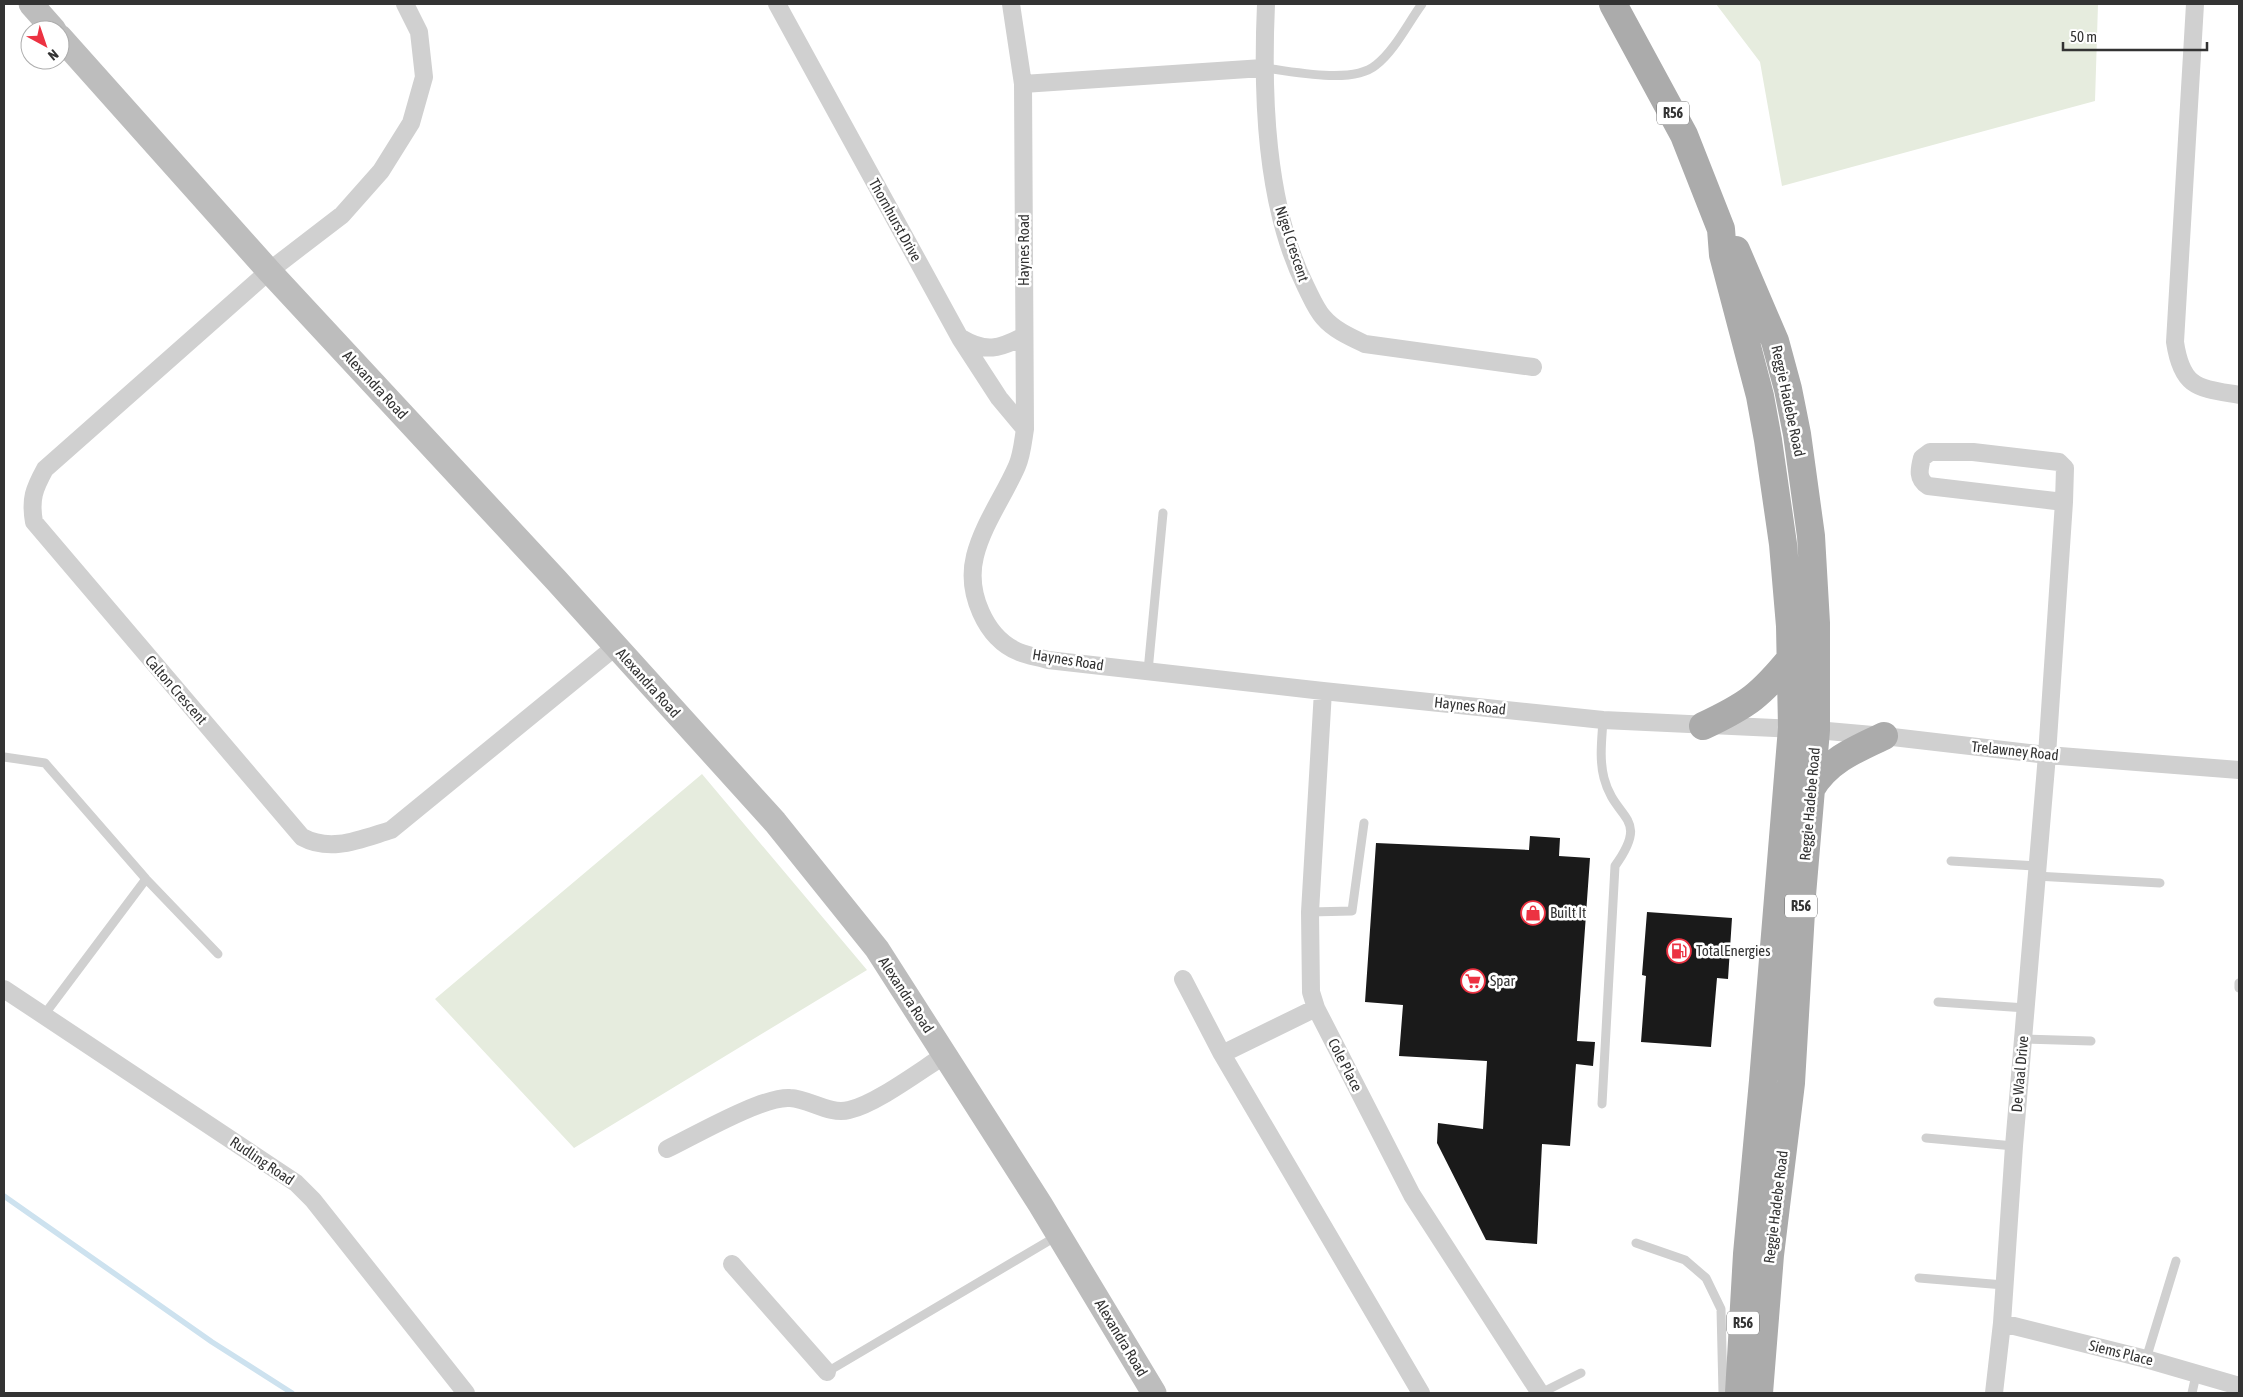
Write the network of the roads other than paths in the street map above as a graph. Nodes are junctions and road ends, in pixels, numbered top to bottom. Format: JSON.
{"nodes":[{"id":1,"x":31,"y":4,"type":"edge"},
{"id":2,"x":405,"y":4,"type":"edge"},
{"id":3,"x":777,"y":4,"type":"edge"},
{"id":4,"x":1011,"y":4,"type":"edge"},
{"id":5,"x":1266,"y":4,"type":"edge"},
{"id":6,"x":1422,"y":4,"type":"edge"},
{"id":7,"x":1613,"y":4,"type":"edge"},
{"id":8,"x":2195,"y":4,"type":"edge"},
{"id":9,"x":45,"y":20,"type":"edge"},
{"id":10,"x":70,"y":48,"type":"edge"},
{"id":11,"x":1263,"y":68,"type":"junction"},
{"id":12,"x":1023,"y":84,"type":"junction"},
{"id":13,"x":1721,"y":229,"type":"junction"},
{"id":14,"x":269,"y":271,"type":"junction"},
{"id":15,"x":1024,"y":336,"type":"junction"},
{"id":16,"x":960,"y":338,"type":"junction"},
{"id":17,"x":1533,"y":367,"type":"dead end"},
{"id":18,"x":2239,"y":395,"type":"edge"},
{"id":19,"x":1025,"y":429,"type":"junction"},
{"id":20,"x":2064,"y":502,"type":"junction"},
{"id":21,"x":1163,"y":513,"type":"dead end"},
{"id":22,"x":615,"y":647,"type":"junction"},
{"id":23,"x":1792,"y":657,"type":"junction"},
{"id":24,"x":1148,"y":671,"type":"junction"},
{"id":25,"x":1323,"y":691,"type":"junction"},
{"id":26,"x":1603,"y":720,"type":"junction"},
{"id":27,"x":1704,"y":726,"type":"junction"},
{"id":28,"x":1804,"y":729,"type":"junction"},
{"id":29,"x":1884,"y":736,"type":"junction"},
{"id":30,"x":2047,"y":755,"type":"junction"},
{"id":31,"x":4,"y":756,"type":"edge"},
{"id":32,"x":2239,"y":770,"type":"edge"},
{"id":33,"x":1811,"y":789,"type":"junction"},
{"id":34,"x":1364,"y":822,"type":"dead end"},
{"id":35,"x":1951,"y":860,"type":"dead end"},
{"id":36,"x":2036,"y":871,"type":"junction"},
{"id":37,"x":146,"y":879,"type":"junction"},
{"id":38,"x":2160,"y":883,"type":"dead end"},
{"id":39,"x":1310,"y":912,"type":"junction"},
{"id":40,"x":218,"y":954,"type":"dead end"},
{"id":41,"x":1183,"y":979,"type":"dead end"},
{"id":42,"x":2239,"y":983,"type":"edge"},
{"id":43,"x":2239,"y":988,"type":"edge"},
{"id":44,"x":4,"y":989,"type":"edge"},
{"id":45,"x":1938,"y":1002,"type":"dead end"},
{"id":46,"x":1316,"y":1008,"type":"junction"},
{"id":47,"x":2026,"y":1008,"type":"junction"},
{"id":48,"x":44,"y":1016,"type":"junction"},
{"id":49,"x":2022,"y":1039,"type":"junction"},
{"id":50,"x":2092,"y":1041,"type":"dead end"},
{"id":51,"x":1222,"y":1054,"type":"junction"},
{"id":52,"x":945,"y":1055,"type":"junction"},
{"id":53,"x":1602,"y":1104,"type":"dead end"},
{"id":54,"x":1926,"y":1138,"type":"dead end"},
{"id":55,"x":2014,"y":1146,"type":"junction"},
{"id":56,"x":667,"y":1149,"type":"dead end"},
{"id":57,"x":1059,"y":1234,"type":"junction"},
{"id":58,"x":1636,"y":1243,"type":"dead end"},
{"id":59,"x":2176,"y":1261,"type":"dead end"},
{"id":60,"x":732,"y":1264,"type":"dead end"},
{"id":61,"x":1919,"y":1278,"type":"dead end"},
{"id":62,"x":2004,"y":1284,"type":"junction"},
{"id":63,"x":2002,"y":1324,"type":"junction"},
{"id":64,"x":2146,"y":1359,"type":"junction"},
{"id":65,"x":827,"y":1372,"type":"joint"},
{"id":66,"x":1581,"y":1373,"type":"dead end"},
{"id":67,"x":2196,"y":1375,"type":"junction"},
{"id":68,"x":2239,"y":1386,"type":"edge"},
{"id":69,"x":466,"y":1393,"type":"edge"},
{"id":70,"x":1154,"y":1393,"type":"edge"},
{"id":71,"x":1421,"y":1393,"type":"edge"},
{"id":72,"x":1540,"y":1393,"type":"edge"},
{"id":73,"x":1723,"y":1393,"type":"edge"},
{"id":74,"x":1739,"y":1393,"type":"edge"},
{"id":75,"x":1759,"y":1393,"type":"edge"},
{"id":76,"x":1994,"y":1393,"type":"edge"},
{"id":77,"x":2192,"y":1393,"type":"edge"}],
"edges":[{"from":1,"to":9,"type":"street"},
{"from":2,"to":14,"type":"street","name":"Calton Crescent"},
{"from":3,"to":16,"type":"street","name":"Thornhurst Drive"},
{"from":4,"to":12,"type":"street","name":"Haynes Road"},
{"from":5,"to":11,"type":"street","name":"Nigel Crescent"},
{"from":6,"to":11,"type":"lane"},
{"from":7,"to":13,"type":"main road","name":"Reggie Hadebe Road","number":"R56"},
{"from":8,"to":18,"type":"street"},
{"from":10,"to":14,"type":"street","name":"Alexandra Road"},
{"from":11,"to":12,"type":"street"},
{"from":11,"to":17,"type":"street","name":"Nigel Crescent"},
{"from":12,"to":15,"type":"street","name":"Haynes Road"},
{"from":13,"to":23,"type":"main road","name":"Reggie Hadebe Road","number":"R56"},
{"from":13,"to":28,"type":"main road","name":"Reggie Hadebe Road","number":"R56"},
{"from":14,"to":22,"type":"street","name":"Alexandra Road"},
{"from":14,"to":22,"type":"street","name":"Calton Crescent"},
{"from":15,"to":16,"type":"street"},
{"from":15,"to":19,"type":"street","name":"Haynes Road"},
{"from":16,"to":19,"type":"street","name":"Thornhurst Drive"},
{"from":19,"to":24,"type":"street","name":"Haynes Road"},
{"from":20,"to":20,"type":"street","name":"De Waal Drive"},
{"from":20,"to":30,"type":"street","name":"De Waal Drive"},
{"from":21,"to":24,"type":"lane"},
{"from":22,"to":52,"type":"street","name":"Alexandra Road"},
{"from":23,"to":27,"type":"main road"},
{"from":23,"to":28,"type":"main road","name":"Reggie Hadebe Road","number":"R56"},
{"from":24,"to":25,"type":"street","name":"Haynes Road"},
{"from":25,"to":26,"type":"street","name":"Haynes Road"},
{"from":25,"to":39,"type":"street","name":"Cole Place"},
{"from":26,"to":27,"type":"street","name":"Haynes Road"},
{"from":26,"to":53,"type":"lane"},
{"from":27,"to":28,"type":"street","name":"Haynes Road"},
{"from":28,"to":29,"type":"street","name":"Trelawney Road"},
{"from":28,"to":33,"type":"main road","name":"Reggie Hadebe Road","number":"R56"},
{"from":28,"to":74,"type":"main road","name":"Reggie Hadebe Road","number":"R56"},
{"from":29,"to":30,"type":"street","name":"Trelawney Road"},
{"from":29,"to":33,"type":"main road"},
{"from":30,"to":32,"type":"street","name":"Trelawney Road"},
{"from":30,"to":36,"type":"street","name":"De Waal Drive"},
{"from":31,"to":37,"type":"lane"},
{"from":33,"to":75,"type":"main road","name":"Reggie Hadebe Road","number":"R56"},
{"from":34,"to":39,"type":"lane"},
{"from":35,"to":36,"type":"lane"},
{"from":36,"to":38,"type":"lane"},
{"from":36,"to":47,"type":"street","name":"De Waal Drive"},
{"from":37,"to":40,"type":"lane"},
{"from":37,"to":48,"type":"lane"},
{"from":39,"to":46,"type":"street","name":"Cole Place"},
{"from":41,"to":51,"type":"street"},
{"from":42,"to":43,"type":"lane"},
{"from":44,"to":48,"type":"street","name":"Rudling Road"},
{"from":45,"to":47,"type":"lane"},
{"from":46,"to":51,"type":"street"},
{"from":46,"to":72,"type":"street","name":"Cole Place"},
{"from":47,"to":49,"type":"street","name":"De Waal Drive"},
{"from":48,"to":69,"type":"street","name":"Rudling Road"},
{"from":49,"to":50,"type":"lane"},
{"from":49,"to":55,"type":"street","name":"De Waal Drive"},
{"from":51,"to":71,"type":"street"},
{"from":52,"to":56,"type":"street"},
{"from":52,"to":57,"type":"street","name":"Alexandra Road"},
{"from":54,"to":55,"type":"lane"},
{"from":55,"to":62,"type":"street","name":"De Waal Drive"},
{"from":57,"to":65,"type":"lane"},
{"from":57,"to":70,"type":"street","name":"Alexandra Road"},
{"from":58,"to":73,"type":"lane"},
{"from":59,"to":64,"type":"lane"},
{"from":60,"to":65,"type":"street"},
{"from":61,"to":62,"type":"lane"},
{"from":62,"to":63,"type":"street","name":"De Waal Drive"},
{"from":63,"to":64,"type":"street","name":"Siems Place"},
{"from":63,"to":76,"type":"street","name":"De Waal Drive"},
{"from":64,"to":67,"type":"street","name":"Siems Place"},
{"from":66,"to":72,"type":"lane"},
{"from":67,"to":68,"type":"street","name":"Siems Place"},
{"from":67,"to":77,"type":"lane"}]}
